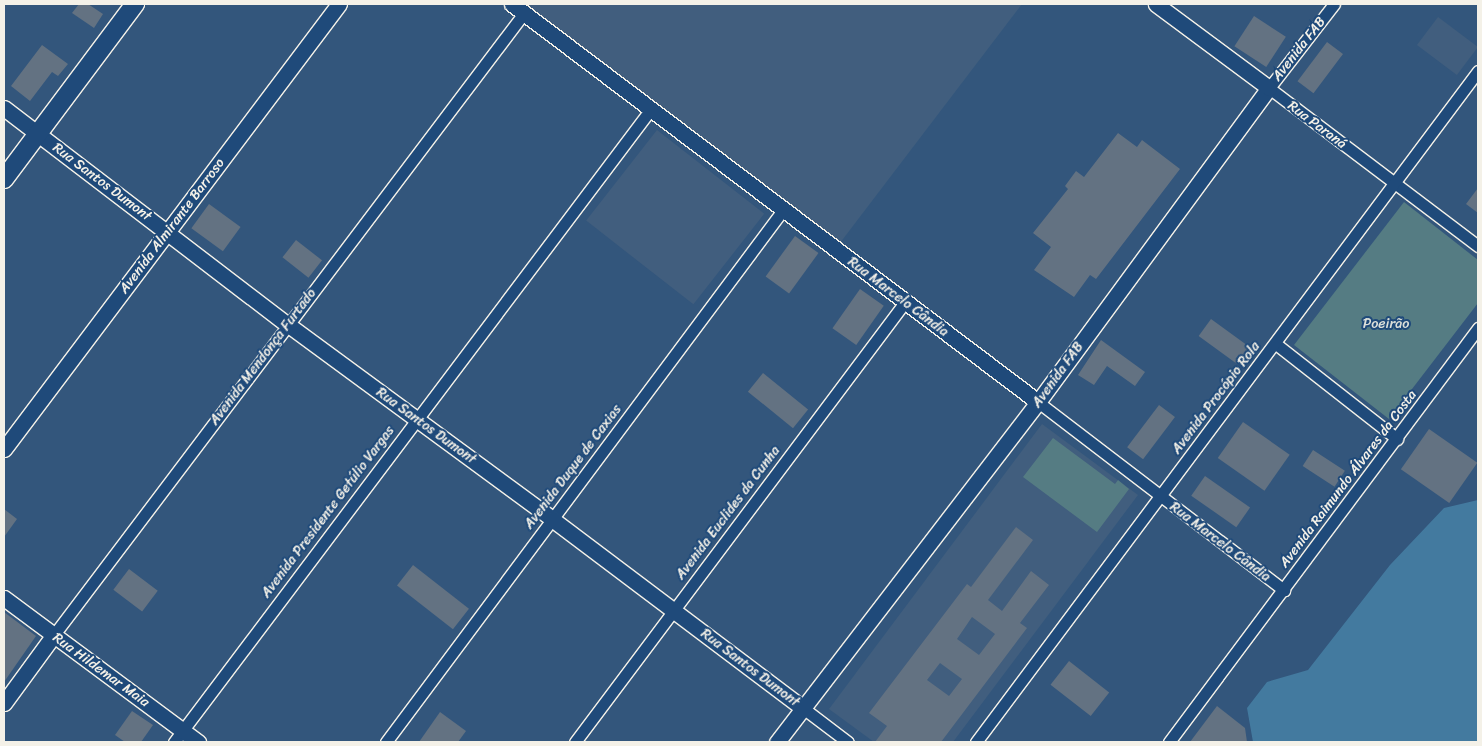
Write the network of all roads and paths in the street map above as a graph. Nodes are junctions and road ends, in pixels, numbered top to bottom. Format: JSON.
{"nodes":[{"id":1,"x":136,"y":4,"type":"edge"},
{"id":2,"x":340,"y":4,"type":"edge"},
{"id":3,"x":512,"y":4,"type":"edge"},
{"id":4,"x":1156,"y":4,"type":"edge"},
{"id":5,"x":1334,"y":4,"type":"edge"},
{"id":6,"x":524,"y":13,"type":"junction"},
{"id":7,"x":1478,"y":71,"type":"edge"},
{"id":8,"x":1269,"y":88,"type":"junction"},
{"id":9,"x":4,"y":108,"type":"edge"},
{"id":10,"x":651,"y":109,"type":"junction"},
{"id":11,"x":38,"y":133,"type":"junction"},
{"id":12,"x":4,"y":179,"type":"edge"},
{"id":13,"x":1393,"y":182,"type":"junction"},
{"id":14,"x":783,"y":210,"type":"junction"},
{"id":15,"x":168,"y":231,"type":"junction"},
{"id":16,"x":1478,"y":246,"type":"edge"},
{"id":17,"x":905,"y":302,"type":"junction"},
{"id":18,"x":287,"y":324,"type":"junction"},
{"id":19,"x":1478,"y":328,"type":"edge"},
{"id":20,"x":1276,"y":344,"type":"junction"},
{"id":21,"x":1038,"y":402,"type":"junction"},
{"id":22,"x":417,"y":419,"type":"junction"},
{"id":23,"x":1397,"y":439,"type":"junction"},
{"id":24,"x":4,"y":449,"type":"edge"},
{"id":25,"x":1161,"y":496,"type":"junction"},
{"id":26,"x":552,"y":519,"type":"junction"},
{"id":27,"x":1284,"y":590,"type":"junction"},
{"id":28,"x":4,"y":598,"type":"edge"},
{"id":29,"x":674,"y":611,"type":"junction"},
{"id":30,"x":53,"y":636,"type":"junction"},
{"id":31,"x":4,"y":703,"type":"edge"},
{"id":32,"x":803,"y":708,"type":"junction"},
{"id":33,"x":178,"y":736,"type":"edge"},
{"id":34,"x":198,"y":742,"type":"edge"},
{"id":35,"x":386,"y":742,"type":"edge"},
{"id":36,"x":575,"y":742,"type":"edge"},
{"id":37,"x":778,"y":742,"type":"edge"},
{"id":38,"x":848,"y":742,"type":"edge"},
{"id":39,"x":976,"y":742,"type":"edge"},
{"id":40,"x":1170,"y":742,"type":"edge"}],
"edges":[{"from":1,"to":11,"type":"main road"},
{"from":2,"to":15,"type":"main road","name":"Avenida Almirante Barroso"},
{"from":3,"to":6,"type":"main road","name":"Rua Marcelo Cândia"},
{"from":4,"to":8,"type":"main road","name":"Rua Paraná"},
{"from":5,"to":8,"type":"street","name":"Avenida FAB"},
{"from":6,"to":10,"type":"main road","name":"Rua Marcelo Cândia"},
{"from":6,"to":18,"type":"street","name":"Avenida Mendonça Furtado"},
{"from":7,"to":13,"type":"street","name":"Avenida Procópio Rola"},
{"from":8,"to":13,"type":"street","name":"Rua Paraná"},
{"from":8,"to":21,"type":"main road","name":"Avenida FAB"},
{"from":9,"to":11,"type":"main road","name":"Rua Santos Dumont"},
{"from":10,"to":14,"type":"main road","name":"Rua Marcelo Cândia"},
{"from":10,"to":22,"type":"street","name":"Avenida Presidente Getúlio Vargas"},
{"from":11,"to":12,"type":"main road"},
{"from":11,"to":15,"type":"main road","name":"Rua Santos Dumont"},
{"from":13,"to":16,"type":"street","name":"Rua Paraná"},
{"from":13,"to":20,"type":"street","name":"Avenida Procópio Rola"},
{"from":14,"to":17,"type":"main road","name":"Rua Marcelo Cândia"},
{"from":14,"to":26,"type":"street","name":"Avenida Duque de Caxias"},
{"from":15,"to":18,"type":"main road","name":"Rua Santos Dumont"},
{"from":15,"to":24,"type":"main road","name":"Avenida Almirante Barroso"},
{"from":17,"to":21,"type":"main road","name":"Rua Marcelo Cândia"},
{"from":17,"to":29,"type":"street","name":"Avenida Euclides da Cunha"},
{"from":18,"to":22,"type":"main road","name":"Rua Santos Dumont"},
{"from":18,"to":30,"type":"street","name":"Avenida Mendonça Furtado"},
{"from":19,"to":23,"type":"street","name":"Avenida Raimundo Álvares da Costa"},
{"from":20,"to":23,"type":"street"},
{"from":20,"to":25,"type":"street","name":"Avenida Procópio Rola"},
{"from":21,"to":25,"type":"street","name":"Rua Marcelo Cândia"},
{"from":21,"to":32,"type":"main road","name":"Avenida FAB"},
{"from":22,"to":26,"type":"main road","name":"Rua Santos Dumont"},
{"from":22,"to":33,"type":"street","name":"Avenida Presidente Getúlio Vargas"},
{"from":23,"to":27,"type":"street","name":"Avenida Raimundo Álvares da Costa"},
{"from":25,"to":27,"type":"street","name":"Rua Marcelo Cândia"},
{"from":25,"to":39,"type":"street","name":"Avenida Procópio Rola"},
{"from":26,"to":29,"type":"main road","name":"Rua Santos Dumont"},
{"from":26,"to":35,"type":"street","name":"Avenida Duque de Caxias"},
{"from":27,"to":40,"type":"street","name":"Avenida Raimundo Álvares da Costa"},
{"from":28,"to":30,"type":"main road","name":"Rua Hildemar Maia"},
{"from":29,"to":32,"type":"main road","name":"Rua Santos Dumont"},
{"from":29,"to":36,"type":"street","name":"Avenida Euclides da Cunha"},
{"from":30,"to":31,"type":"main road","name":"Avenida Mendonça Furtado"},
{"from":30,"to":33,"type":"main road","name":"Rua Hildemar Maia"},
{"from":32,"to":37,"type":"main road","name":"Avenida FAB"},
{"from":32,"to":38,"type":"street","name":"Rua Santos Dumont"},
{"from":33,"to":34,"type":"main road","name":"Rua Hildemar Maia"}]}
